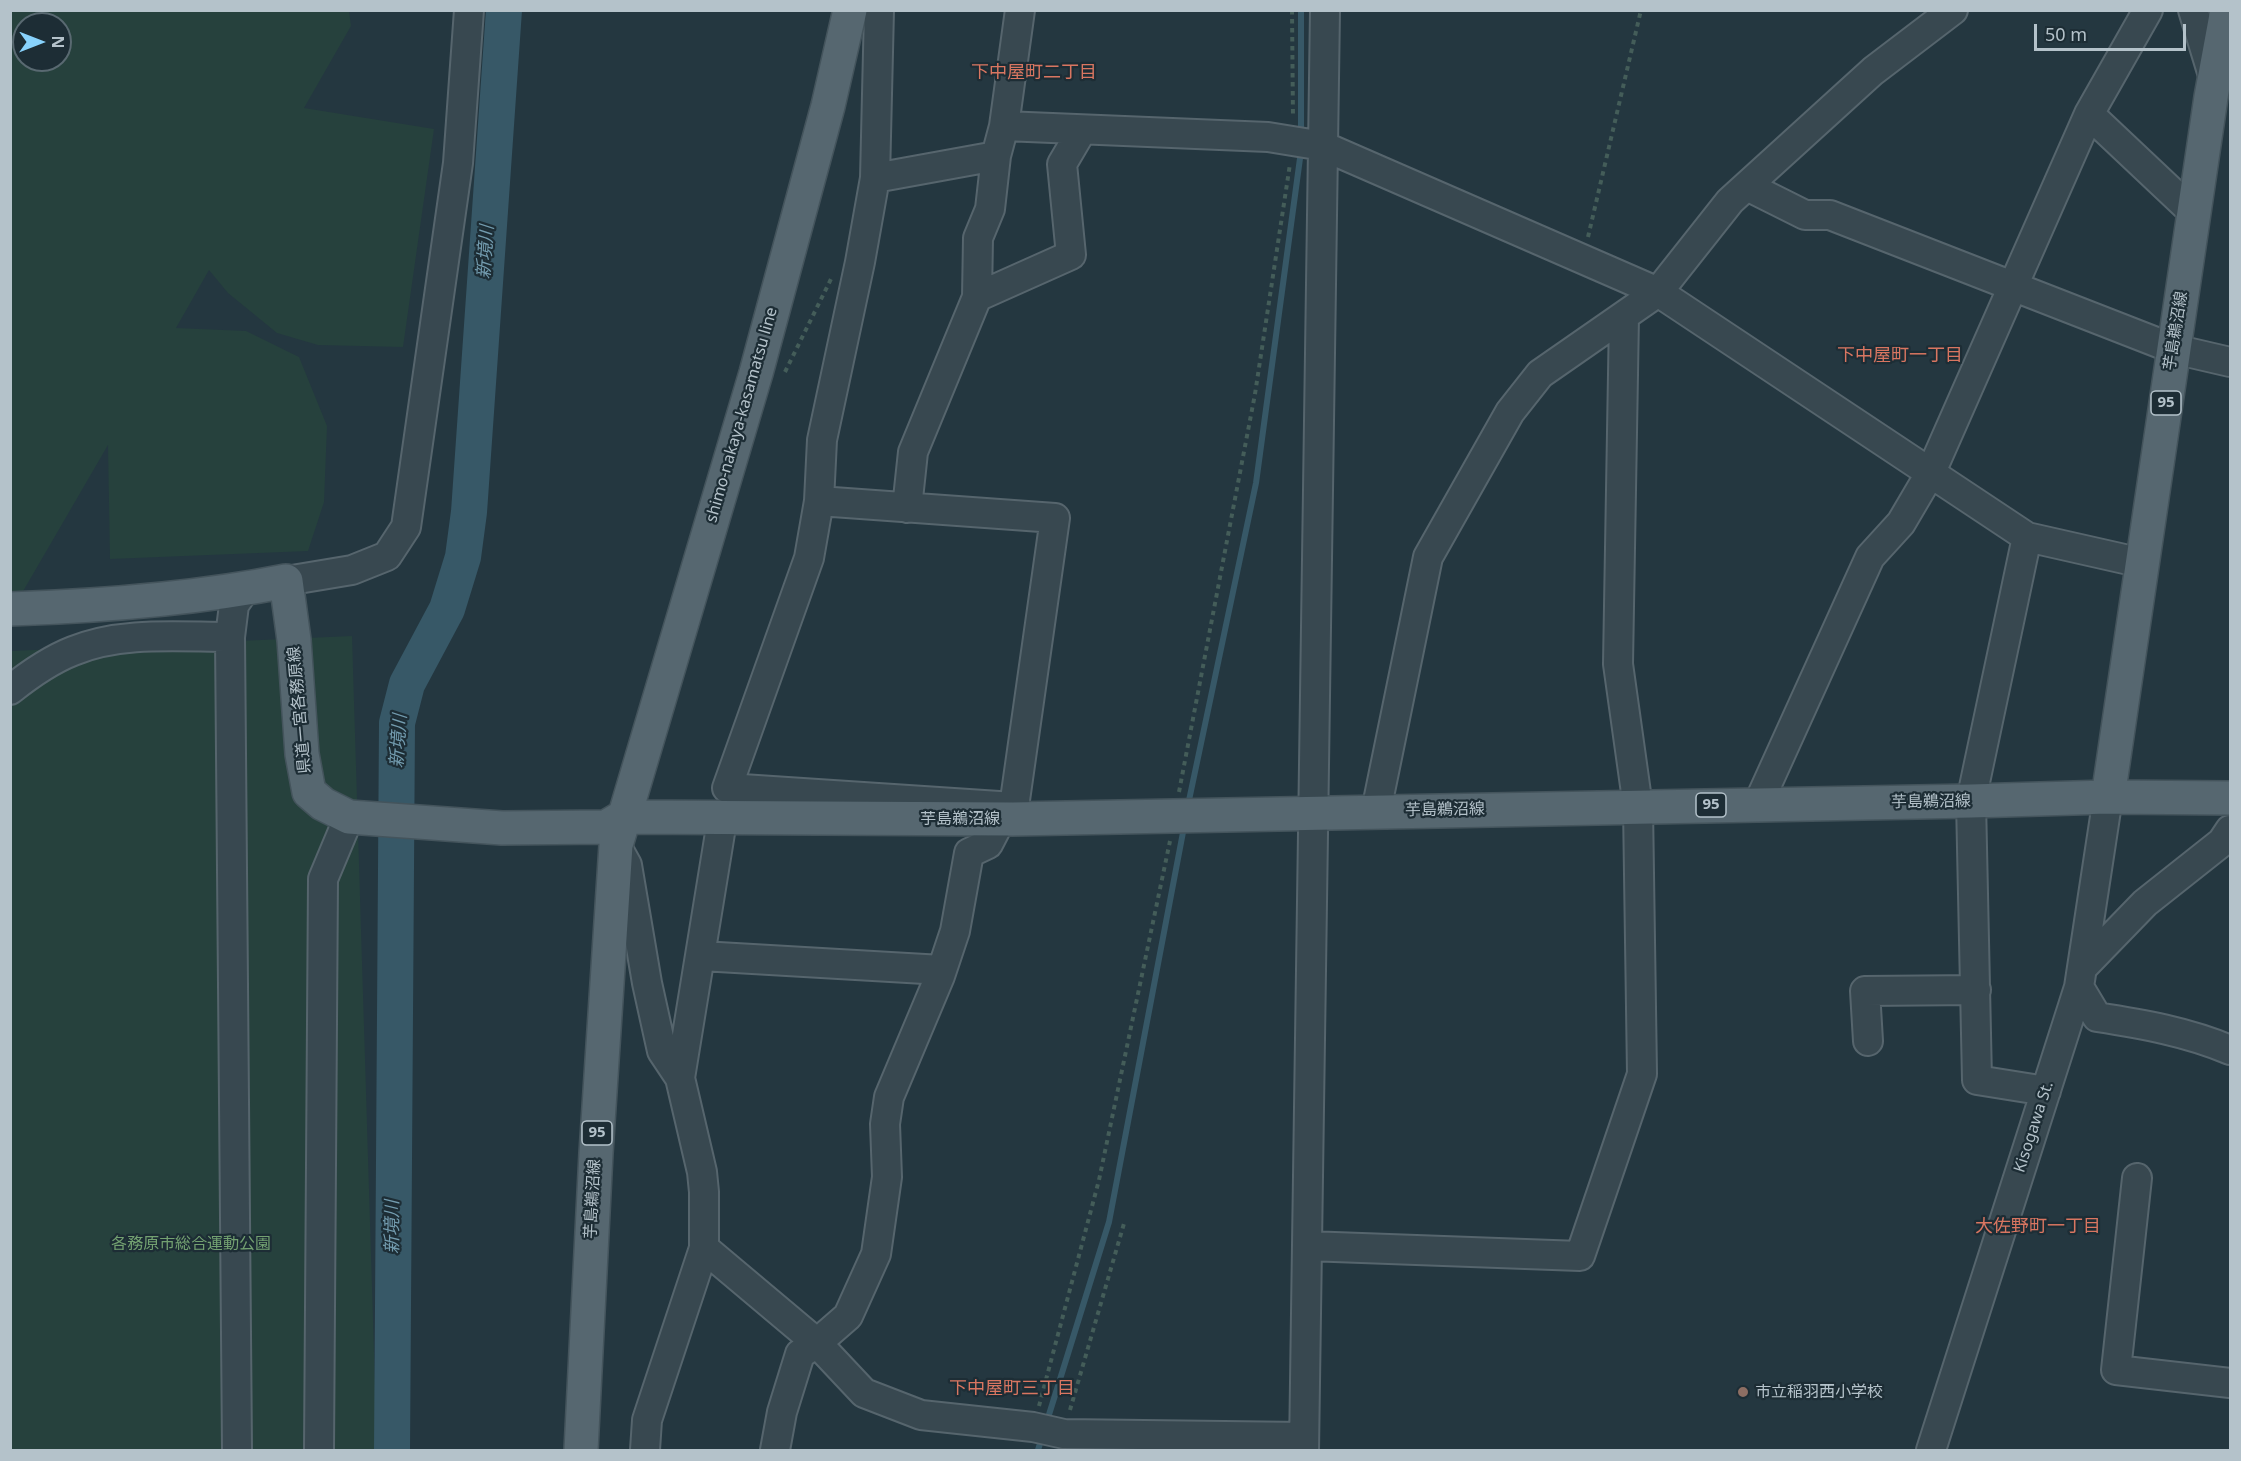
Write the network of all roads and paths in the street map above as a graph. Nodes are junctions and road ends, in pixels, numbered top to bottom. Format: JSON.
{"nodes":[{"id":1,"x":469,"y":10,"type":"edge"},
{"id":2,"x":850,"y":10,"type":"edge"},
{"id":3,"x":879,"y":10,"type":"edge"},
{"id":4,"x":1020,"y":10,"type":"edge"},
{"id":5,"x":1292,"y":10,"type":"edge"},
{"id":6,"x":1324,"y":10,"type":"edge"},
{"id":7,"x":1641,"y":10,"type":"edge"},
{"id":8,"x":1953,"y":10,"type":"edge"},
{"id":9,"x":2148,"y":10,"type":"edge"},
{"id":10,"x":2193,"y":10,"type":"edge"},
{"id":11,"x":2226,"y":10,"type":"edge"},
{"id":12,"x":2222,"y":81,"type":"edge"},
{"id":13,"x":2089,"y":114,"type":"junction"},
{"id":14,"x":1004,"y":126,"type":"junction"},
{"id":15,"x":1082,"y":129,"type":"junction"},
{"id":16,"x":1293,"y":141,"type":"junction"},
{"id":17,"x":1323,"y":146,"type":"junction"},
{"id":18,"x":996,"y":156,"type":"junction"},
{"id":19,"x":875,"y":178,"type":"junction"},
{"id":20,"x":1747,"y":186,"type":"junction"},
{"id":21,"x":2194,"y":213,"type":"junction"},
{"id":22,"x":1583,"y":258,"type":"junction"},
{"id":23,"x":832,"y":277,"type":"dead end"},
{"id":24,"x":2013,"y":288,"type":"junction"},
{"id":25,"x":1658,"y":292,"type":"junction"},
{"id":26,"x":976,"y":297,"type":"junction"},
{"id":27,"x":1624,"y":316,"type":"junction"},
{"id":28,"x":2174,"y":349,"type":"junction"},
{"id":29,"x":2230,"y":362,"type":"edge"},
{"id":30,"x":782,"y":380,"type":"dead end"},
{"id":31,"x":1931,"y":472,"type":"junction"},
{"id":32,"x":819,"y":501,"type":"junction"},
{"id":33,"x":907,"y":508,"type":"junction"},
{"id":34,"x":2027,"y":537,"type":"junction"},
{"id":35,"x":2142,"y":563,"type":"junction"},
{"id":36,"x":286,"y":581,"type":"junction"},
{"id":37,"x":245,"y":590,"type":"junction"},
{"id":38,"x":10,"y":609,"type":"edge"},
{"id":39,"x":230,"y":637,"type":"junction"},
{"id":40,"x":10,"y":690,"type":"edge"},
{"id":41,"x":2108,"y":797,"type":"junction"},
{"id":42,"x":2230,"y":798,"type":"edge"},
{"id":43,"x":1971,"y":801,"type":"junction"},
{"id":44,"x":1758,"y":804,"type":"junction"},
{"id":45,"x":1638,"y":807,"type":"junction"},
{"id":46,"x":1376,"y":811,"type":"junction"},
{"id":47,"x":1313,"y":812,"type":"junction"},
{"id":48,"x":1009,"y":815,"type":"junction"},
{"id":49,"x":1186,"y":816,"type":"junction"},
{"id":50,"x":349,"y":817,"type":"junction"},
{"id":51,"x":2230,"y":830,"type":"edge"},
{"id":52,"x":619,"y":831,"type":"junction"},
{"id":53,"x":720,"y":833,"type":"dead end"},
{"id":54,"x":701,"y":956,"type":"junction"},
{"id":55,"x":942,"y":970,"type":"junction"},
{"id":56,"x":2080,"y":978,"type":"junction"},
{"id":57,"x":1976,"y":990,"type":"junction"},
{"id":58,"x":1868,"y":1041,"type":"dead end"},
{"id":59,"x":2230,"y":1050,"type":"edge"},
{"id":60,"x":680,"y":1078,"type":"junction"},
{"id":61,"x":2046,"y":1091,"type":"junction"},
{"id":62,"x":2137,"y":1178,"type":"dead end"},
{"id":63,"x":1125,"y":1220,"type":"dead end"},
{"id":64,"x":1307,"y":1246,"type":"junction"},
{"id":65,"x":704,"y":1248,"type":"junction"},
{"id":66,"x":817,"y":1343,"type":"junction"},
{"id":67,"x":2230,"y":1383,"type":"edge"},
{"id":68,"x":1050,"y":1434,"type":"edge"},
{"id":69,"x":1304,"y":1444,"type":"edge"},
{"id":70,"x":237,"y":1450,"type":"edge"},
{"id":71,"x":319,"y":1450,"type":"edge"},
{"id":72,"x":581,"y":1450,"type":"edge"},
{"id":73,"x":645,"y":1450,"type":"edge"},
{"id":74,"x":775,"y":1450,"type":"edge"},
{"id":75,"x":1931,"y":1450,"type":"edge"}],
"edges":[{"from":1,"to":36,"type":"street"},
{"from":2,"to":52,"type":"main road","name":"shimo-nakaya-kasamatsu line"},
{"from":3,"to":19,"type":"street"},
{"from":4,"to":14,"type":"street"},
{"from":5,"to":16,"type":"path"},
{"from":6,"to":17,"type":"street"},
{"from":7,"to":22,"type":"path"},
{"from":8,"to":20,"type":"street"},
{"from":9,"to":13,"type":"street"},
{"from":10,"to":12,"type":"street"},
{"from":11,"to":12,"type":"main road","name":"芋島鵜沼線","number":"95"},
{"from":12,"to":21,"type":"main road","name":"芋島鵜沼線","number":"95"},
{"from":13,"to":21,"type":"street"},
{"from":13,"to":24,"type":"street"},
{"from":14,"to":15,"type":"street"},
{"from":14,"to":18,"type":"street"},
{"from":15,"to":16,"type":"street"},
{"from":15,"to":26,"type":"street"},
{"from":16,"to":17,"type":"street"},
{"from":16,"to":49,"type":"path"},
{"from":17,"to":22,"type":"street"},
{"from":17,"to":47,"type":"street"},
{"from":18,"to":19,"type":"street"},
{"from":18,"to":26,"type":"street"},
{"from":19,"to":32,"type":"street"},
{"from":20,"to":24,"type":"street"},
{"from":20,"to":25,"type":"street"},
{"from":21,"to":28,"type":"main road","name":"芋島鵜沼線","number":"95"},
{"from":22,"to":25,"type":"street"},
{"from":23,"to":30,"type":"path"},
{"from":24,"to":28,"type":"street"},
{"from":24,"to":31,"type":"street"},
{"from":25,"to":27,"type":"street"},
{"from":25,"to":31,"type":"street"},
{"from":26,"to":33,"type":"street"},
{"from":27,"to":45,"type":"street"},
{"from":27,"to":46,"type":"street"},
{"from":28,"to":29,"type":"street"},
{"from":28,"to":35,"type":"main road","name":"芋島鵜沼線","number":"95"},
{"from":31,"to":34,"type":"street"},
{"from":31,"to":44,"type":"street"},
{"from":32,"to":33,"type":"street"},
{"from":32,"to":48,"type":"street"},
{"from":33,"to":48,"type":"street"},
{"from":34,"to":35,"type":"street"},
{"from":34,"to":43,"type":"street"},
{"from":35,"to":41,"type":"main road","name":"芋島鵜沼線","number":"95"},
{"from":36,"to":37,"type":"main road"},
{"from":36,"to":50,"type":"main road","name":"県道一宮各務原線"},
{"from":37,"to":38,"type":"main road"},
{"from":37,"to":39,"type":"street"},
{"from":39,"to":40,"type":"street"},
{"from":39,"to":70,"type":"street"},
{"from":41,"to":42,"type":"main road"},
{"from":41,"to":43,"type":"main road","name":"芋島鵜沼線","number":"95"},
{"from":41,"to":56,"type":"street","name":"Kisogawa St."},
{"from":43,"to":44,"type":"main road","name":"芋島鵜沼線","number":"95"},
{"from":43,"to":57,"type":"street"},
{"from":44,"to":45,"type":"main road","name":"芋島鵜沼線","number":"95"},
{"from":45,"to":46,"type":"main road","name":"芋島鵜沼線","number":"95"},
{"from":45,"to":64,"type":"street"},
{"from":46,"to":47,"type":"main road","name":"芋島鵜沼線","number":"95"},
{"from":47,"to":49,"type":"main road","name":"芋島鵜沼線","number":"95"},
{"from":47,"to":64,"type":"street"},
{"from":48,"to":49,"type":"main road","name":"芋島鵜沼線","number":"95"},
{"from":48,"to":52,"type":"main road","name":"芋島鵜沼線","number":"95"},
{"from":48,"to":55,"type":"street"},
{"from":49,"to":68,"type":"path"},
{"from":50,"to":52,"type":"main road","name":"県道一宮各務原線"},
{"from":50,"to":71,"type":"street"},
{"from":51,"to":56,"type":"street"},
{"from":52,"to":60,"type":"street"},
{"from":52,"to":72,"type":"main road","name":"芋島鵜沼線","number":"95"},
{"from":53,"to":54,"type":"street"},
{"from":54,"to":55,"type":"street"},
{"from":54,"to":60,"type":"street"},
{"from":55,"to":66,"type":"street"},
{"from":56,"to":59,"type":"street"},
{"from":56,"to":61,"type":"street","name":"Kisogawa St."},
{"from":57,"to":58,"type":"street"},
{"from":57,"to":61,"type":"street"},
{"from":60,"to":65,"type":"street"},
{"from":61,"to":75,"type":"street","name":"Kisogawa St."},
{"from":62,"to":67,"type":"street"},
{"from":63,"to":68,"type":"path"},
{"from":64,"to":69,"type":"street"},
{"from":65,"to":66,"type":"street"},
{"from":65,"to":73,"type":"street"},
{"from":66,"to":68,"type":"street"},
{"from":66,"to":74,"type":"street"},
{"from":68,"to":69,"type":"street"}]}
